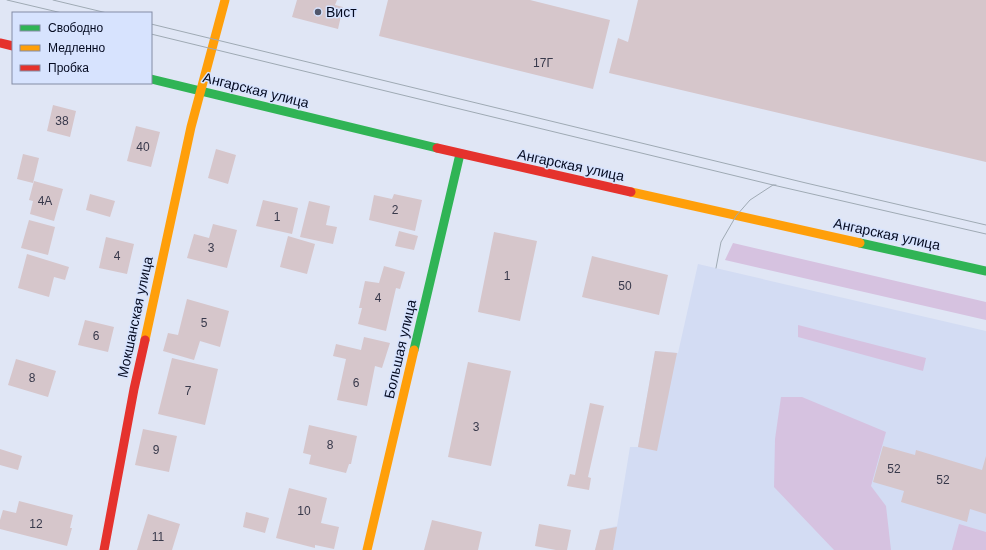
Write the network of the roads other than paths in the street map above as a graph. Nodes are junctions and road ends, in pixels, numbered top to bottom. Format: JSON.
{"nodes":[{"id":1,"x":225,"y":0,"type":"edge"},
{"id":2,"x":0,"y":43,"type":"edge"},
{"id":3,"x":12,"y":46,"type":"edge"},
{"id":4,"x":152,"y":79,"type":"edge"},
{"id":5,"x":199,"y":90,"type":"junction"},
{"id":6,"x":460,"y":154,"type":"junction"},
{"id":7,"x":986,"y":271,"type":"edge"},
{"id":8,"x":104,"y":550,"type":"edge"},
{"id":9,"x":367,"y":550,"type":"edge"}],
"edges":[{"from":1,"to":5,"type":"street","name":"Мокшанская улица"},
{"from":2,"to":3,"type":"street"},
{"from":4,"to":5,"type":"street","name":"Ангарская улица"},
{"from":5,"to":6,"type":"street","name":"Ангарская улица"},
{"from":5,"to":8,"type":"street","name":"Мокшанская улица"},
{"from":6,"to":7,"type":"street","name":"Ангарская улица"},
{"from":6,"to":9,"type":"street","name":"Большая улица"}]}
